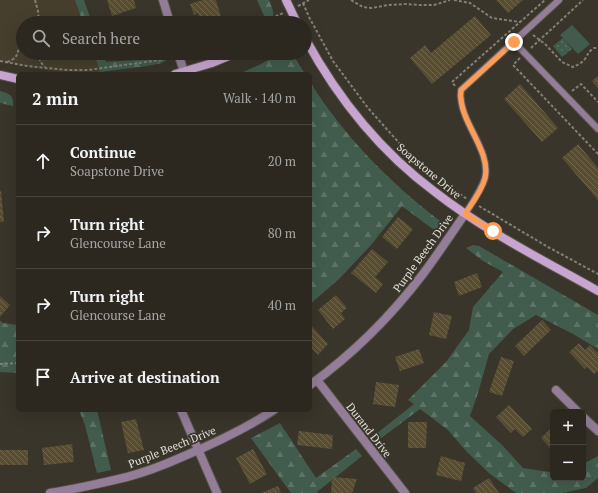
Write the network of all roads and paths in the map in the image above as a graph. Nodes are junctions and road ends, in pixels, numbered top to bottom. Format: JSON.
{"nodes":[{"id":1,"x":35,"y":0,"type":"edge"},
{"id":2,"x":163,"y":0,"type":"edge"},
{"id":3,"x":286,"y":0,"type":"edge"},
{"id":4,"x":351,"y":0,"type":"edge"},
{"id":5,"x":450,"y":0,"type":"edge"},
{"id":6,"x":454,"y":0,"type":"edge"},
{"id":7,"x":544,"y":0,"type":"edge"},
{"id":8,"x":559,"y":0,"type":"edge"},
{"id":9,"x":583,"y":0,"type":"edge"},
{"id":10,"x":303,"y":3,"type":"dead end"},
{"id":11,"x":290,"y":10,"type":"junction"},
{"id":12,"x":39,"y":16,"type":"edge"},
{"id":13,"x":168,"y":16,"type":"edge"},
{"id":14,"x":277,"y":16,"type":"edge"},
{"id":15,"x":293,"y":16,"type":"edge"},
{"id":16,"x":309,"y":16,"type":"edge"},
{"id":17,"x":312,"y":22,"type":"edge"},
{"id":18,"x":520,"y":22,"type":"junction"},
{"id":19,"x":527,"y":30,"type":"junction"},
{"id":20,"x":539,"y":40,"type":"junction"},
{"id":21,"x":514,"y":42,"type":"junction"},
{"id":22,"x":531,"y":48,"type":"dead end"},
{"id":23,"x":598,"y":48,"type":"edge"},
{"id":24,"x":312,"y":50,"type":"edge"},
{"id":25,"x":16,"y":56,"type":"edge"},
{"id":26,"x":40,"y":60,"type":"edge"},
{"id":27,"x":160,"y":60,"type":"edge"},
{"id":28,"x":181,"y":60,"type":"edge"},
{"id":29,"x":219,"y":60,"type":"edge"},
{"id":30,"x":0,"y":61,"type":"edge"},
{"id":31,"x":6,"y":62,"type":"junction"},
{"id":32,"x":513,"y":65,"type":"dead end"},
{"id":33,"x":46,"y":68,"type":"junction"},
{"id":34,"x":184,"y":72,"type":"joint"},
{"id":35,"x":0,"y":75,"type":"edge"},
{"id":36,"x":16,"y":79,"type":"edge"},
{"id":37,"x":454,"y":91,"type":"dead end"},
{"id":38,"x":572,"y":92,"type":"dead end"},
{"id":39,"x":598,"y":102,"type":"edge"},
{"id":40,"x":598,"y":129,"type":"edge"},
{"id":41,"x":598,"y":154,"type":"edge"},
{"id":42,"x":467,"y":194,"type":"dead end"},
{"id":43,"x":462,"y":195,"type":"junction"},
{"id":44,"x":472,"y":203,"type":"junction"},
{"id":45,"x":465,"y":214,"type":"junction"},
{"id":46,"x":598,"y":274,"type":"edge"},
{"id":47,"x":598,"y":291,"type":"edge"},
{"id":48,"x":16,"y":363,"type":"edge"},
{"id":49,"x":0,"y":364,"type":"edge"},
{"id":50,"x":313,"y":383,"type":"edge"},
{"id":51,"x":556,"y":390,"type":"dead end"},
{"id":52,"x":575,"y":409,"type":"edge"},
{"id":53,"x":182,"y":412,"type":"edge"},
{"id":54,"x":270,"y":412,"type":"edge"},
{"id":55,"x":586,"y":420,"type":"edge"},
{"id":56,"x":598,"y":431,"type":"edge"},
{"id":57,"x":198,"y":450,"type":"junction"},
{"id":58,"x":50,"y":493,"type":"edge"},
{"id":59,"x":217,"y":493,"type":"edge"},
{"id":60,"x":405,"y":493,"type":"edge"}],
"edges":[{"from":1,"to":12,"type":"path"},
{"from":2,"to":13,"type":"street"},
{"from":3,"to":11,"type":"street"},
{"from":4,"to":5,"type":"path"},
{"from":6,"to":18,"type":"path"},
{"from":7,"to":18,"type":"path"},
{"from":8,"to":19,"type":"lane"},
{"from":9,"to":20,"type":"path"},
{"from":10,"to":16,"type":"path"},
{"from":11,"to":14,"type":"path"},
{"from":11,"to":15,"type":"street"},
{"from":17,"to":43,"type":"path"},
{"from":18,"to":19,"type":"path"},
{"from":18,"to":37,"type":"path"},
{"from":19,"to":20,"type":"path"},
{"from":19,"to":21,"type":"lane"},
{"from":20,"to":22,"type":"path"},
{"from":20,"to":23,"type":"path"},
{"from":21,"to":40,"type":"lane"},
{"from":21,"to":44,"type":"lane"},
{"from":24,"to":45,"type":"street","name":"Soapstone Drive"},
{"from":25,"to":31,"type":"path"},
{"from":26,"to":33,"type":"path"},
{"from":27,"to":33,"type":"path"},
{"from":28,"to":34,"type":"street"},
{"from":29,"to":34,"type":"street"},
{"from":30,"to":31,"type":"path"},
{"from":31,"to":33,"type":"path"},
{"from":32,"to":41,"type":"path"},
{"from":35,"to":36,"type":"street"},
{"from":38,"to":39,"type":"path"},
{"from":42,"to":43,"type":"path"},
{"from":43,"to":44,"type":"path"},
{"from":44,"to":45,"type":"lane"},
{"from":44,"to":46,"type":"path"},
{"from":45,"to":47,"type":"street","name":"Soapstone Drive"},
{"from":45,"to":50,"type":"street","name":"Purple Beech Drive"},
{"from":48,"to":49,"type":"path"},
{"from":50,"to":60,"type":"street","name":"Durand Drive"},
{"from":51,"to":52,"type":"street"},
{"from":53,"to":57,"type":"street"},
{"from":54,"to":57,"type":"street","name":"Purple Beech Drive"},
{"from":55,"to":56,"type":"street"},
{"from":57,"to":58,"type":"street","name":"Purple Beech Drive"},
{"from":57,"to":59,"type":"street"}]}
